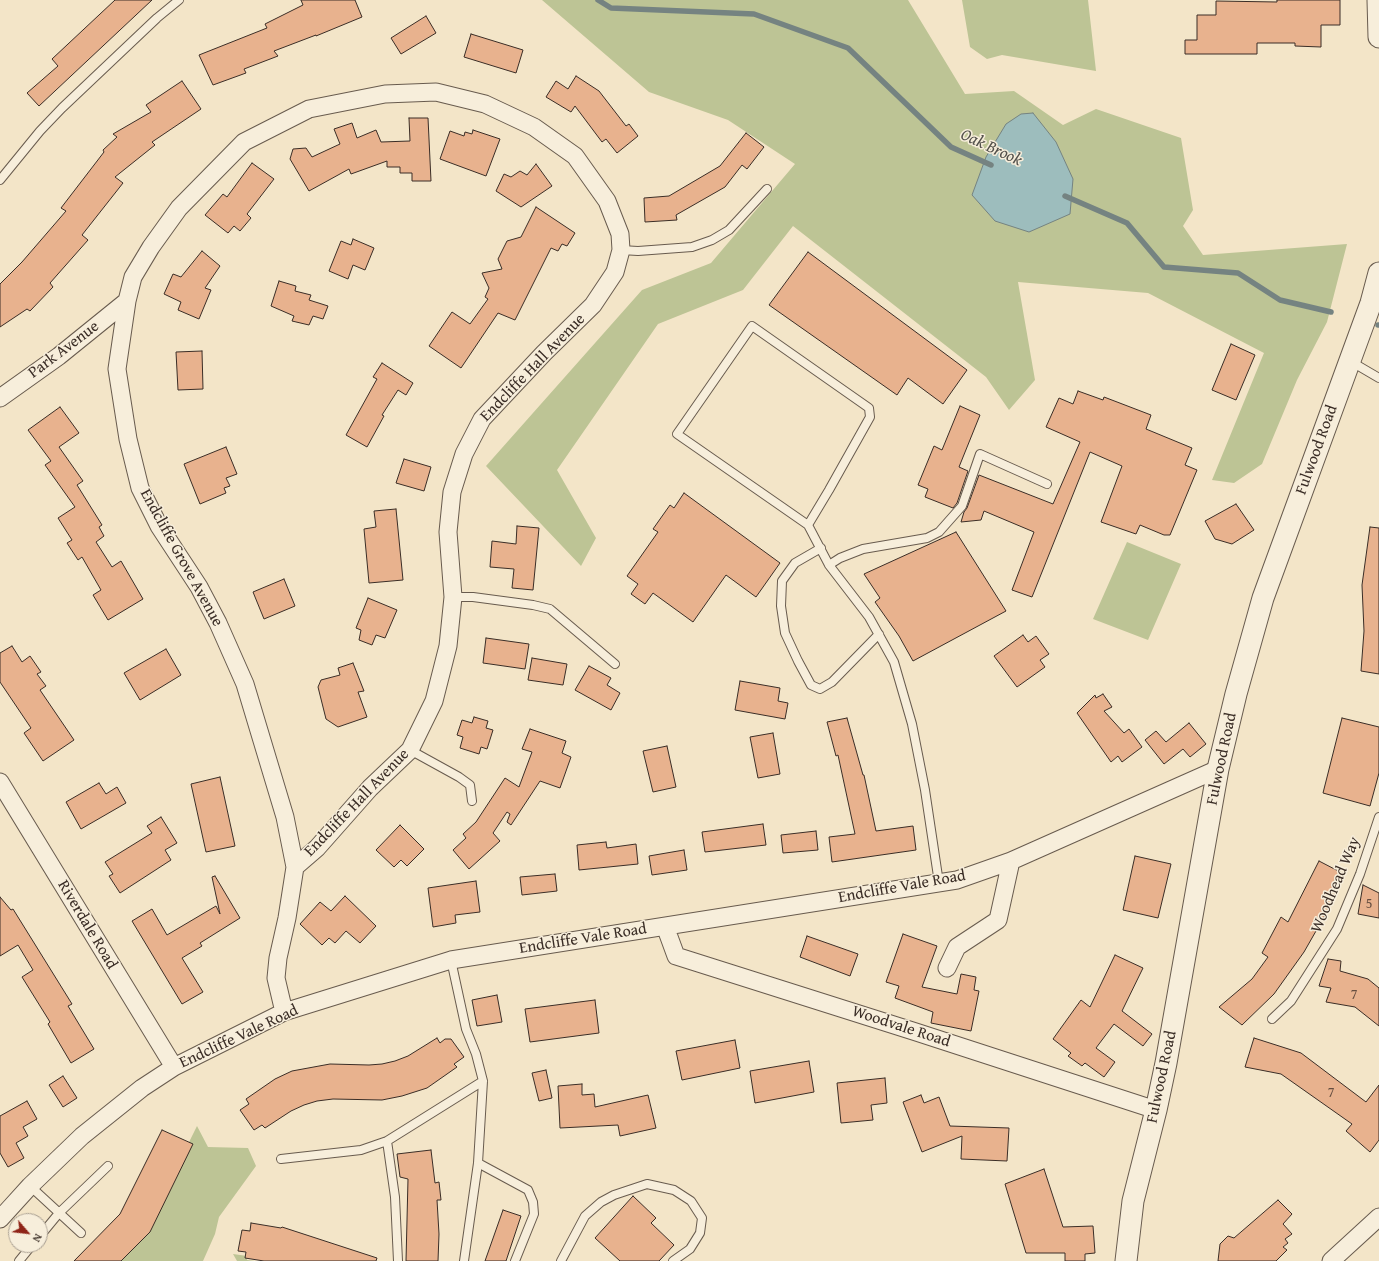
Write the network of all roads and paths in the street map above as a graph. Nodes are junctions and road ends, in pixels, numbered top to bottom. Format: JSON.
{"nodes":[{"id":1,"x":179,"y":0,"type":"edge"},
{"id":2,"x":1378,"y":0,"type":"edge"},
{"id":3,"x":1379,"y":37,"type":"edge"},
{"id":4,"x":0,"y":180,"type":"edge"},
{"id":5,"x":767,"y":190,"type":"dead end"},
{"id":6,"x":179,"y":208,"type":"joint"},
{"id":7,"x":621,"y":250,"type":"junction"},
{"id":8,"x":1379,"y":273,"type":"edge"},
{"id":9,"x":127,"y":301,"type":"junction"},
{"id":10,"x":1350,"y":361,"type":"junction"},
{"id":11,"x":1379,"y":378,"type":"edge"},
{"id":12,"x":0,"y":398,"type":"edge"},
{"id":13,"x":1048,"y":484,"type":"dead end"},
{"id":14,"x":808,"y":525,"type":"junction"},
{"id":15,"x":821,"y":548,"type":"junction"},
{"id":16,"x":829,"y":565,"type":"junction"},
{"id":17,"x":453,"y":597,"type":"junction"},
{"id":18,"x":879,"y":634,"type":"junction"},
{"id":19,"x":616,"y":664,"type":"dead end"},
{"id":20,"x":410,"y":750,"type":"junction"},
{"id":21,"x":1218,"y":769,"type":"junction"},
{"id":22,"x":0,"y":782,"type":"edge"},
{"id":23,"x":472,"y":801,"type":"dead end"},
{"id":24,"x":1379,"y":817,"type":"edge"},
{"id":25,"x":1011,"y":861,"type":"junction"},
{"id":26,"x":295,"y":867,"type":"junction"},
{"id":27,"x":939,"y":883,"type":"junction"},
{"id":28,"x":665,"y":926,"type":"junction"},
{"id":29,"x":451,"y":960,"type":"junction"},
{"id":30,"x":946,"y":968,"type":"dead end"},
{"id":31,"x":284,"y":1012,"type":"junction"},
{"id":32,"x":1272,"y":1019,"type":"dead end"},
{"id":33,"x":174,"y":1067,"type":"junction"},
{"id":34,"x":483,"y":1081,"type":"junction"},
{"id":35,"x":1156,"y":1110,"type":"junction"},
{"id":36,"x":387,"y":1141,"type":"junction"},
{"id":37,"x":281,"y":1159,"type":"dead end"},
{"id":38,"x":478,"y":1163,"type":"junction"},
{"id":39,"x":108,"y":1166,"type":"dead end"},
{"id":40,"x":30,"y":1186,"type":"junction"},
{"id":41,"x":60,"y":1213,"type":"junction"},
{"id":42,"x":1379,"y":1218,"type":"edge"},
{"id":43,"x":0,"y":1219,"type":"edge"},
{"id":44,"x":48,"y":1227,"type":"edge"},
{"id":45,"x":81,"y":1232,"type":"dead end"},
{"id":46,"x":26,"y":1253,"type":"edge"},
{"id":47,"x":19,"y":1261,"type":"edge"},
{"id":48,"x":398,"y":1261,"type":"edge"},
{"id":49,"x":464,"y":1261,"type":"edge"},
{"id":50,"x":515,"y":1261,"type":"edge"},
{"id":51,"x":561,"y":1261,"type":"edge"},
{"id":52,"x":673,"y":1261,"type":"edge"},
{"id":53,"x":1126,"y":1261,"type":"edge"},
{"id":54,"x":1331,"y":1261,"type":"edge"}],
"edges":[{"from":1,"to":4,"type":"lane"},
{"from":2,"to":3,"type":"street"},
{"from":5,"to":7,"type":"lane"},
{"from":6,"to":7,"type":"street","name":"Endcliffe Hall Avenue"},
{"from":6,"to":9,"type":"street","name":"Endcliffe Grove Avenue"},
{"from":7,"to":17,"type":"street","name":"Endcliffe Hall Avenue"},
{"from":8,"to":10,"type":"street","name":"Fulwood Road"},
{"from":9,"to":12,"type":"street","name":"Park Avenue"},
{"from":9,"to":26,"type":"street","name":"Endcliffe Grove Avenue"},
{"from":10,"to":11,"type":"lane"},
{"from":10,"to":21,"type":"street","name":"Fulwood Road"},
{"from":13,"to":16,"type":"lane"},
{"from":14,"to":14,"type":"lane"},
{"from":14,"to":15,"type":"lane"},
{"from":15,"to":16,"type":"lane"},
{"from":15,"to":18,"type":"lane"},
{"from":16,"to":18,"type":"lane"},
{"from":17,"to":19,"type":"lane"},
{"from":17,"to":20,"type":"street","name":"Endcliffe Hall Avenue"},
{"from":18,"to":27,"type":"lane"},
{"from":20,"to":23,"type":"lane"},
{"from":20,"to":26,"type":"street","name":"Endcliffe Hall Avenue"},
{"from":21,"to":25,"type":"street","name":"Endcliffe Vale Road"},
{"from":21,"to":35,"type":"street","name":"Fulwood Road"},
{"from":22,"to":33,"type":"street","name":"Riverdale Road"},
{"from":24,"to":32,"type":"lane","name":"Woodhead Way"},
{"from":25,"to":27,"type":"street","name":"Endcliffe Vale Road"},
{"from":25,"to":30,"type":"street"},
{"from":26,"to":31,"type":"street","name":"Endcliffe Hall Avenue"},
{"from":27,"to":28,"type":"street","name":"Endcliffe Vale Road"},
{"from":28,"to":29,"type":"street","name":"Endcliffe Vale Road"},
{"from":28,"to":35,"type":"street","name":"Woodvale Road"},
{"from":29,"to":31,"type":"street","name":"Endcliffe Vale Road"},
{"from":29,"to":34,"type":"lane"},
{"from":31,"to":33,"type":"street","name":"Endcliffe Vale Road"},
{"from":33,"to":40,"type":"street","name":"Endcliffe Vale Road"},
{"from":34,"to":36,"type":"lane"},
{"from":34,"to":38,"type":"lane"},
{"from":35,"to":53,"type":"street","name":"Fulwood Road"},
{"from":36,"to":37,"type":"lane"},
{"from":36,"to":48,"type":"lane"},
{"from":38,"to":49,"type":"lane"},
{"from":38,"to":50,"type":"lane"},
{"from":39,"to":41,"type":"lane"},
{"from":40,"to":41,"type":"lane"},
{"from":40,"to":43,"type":"street","name":"Endcliffe Vale Road"},
{"from":41,"to":44,"type":"lane"},
{"from":41,"to":45,"type":"lane"},
{"from":42,"to":54,"type":"street"},
{"from":46,"to":47,"type":"lane"},
{"from":51,"to":52,"type":"lane"}]}
